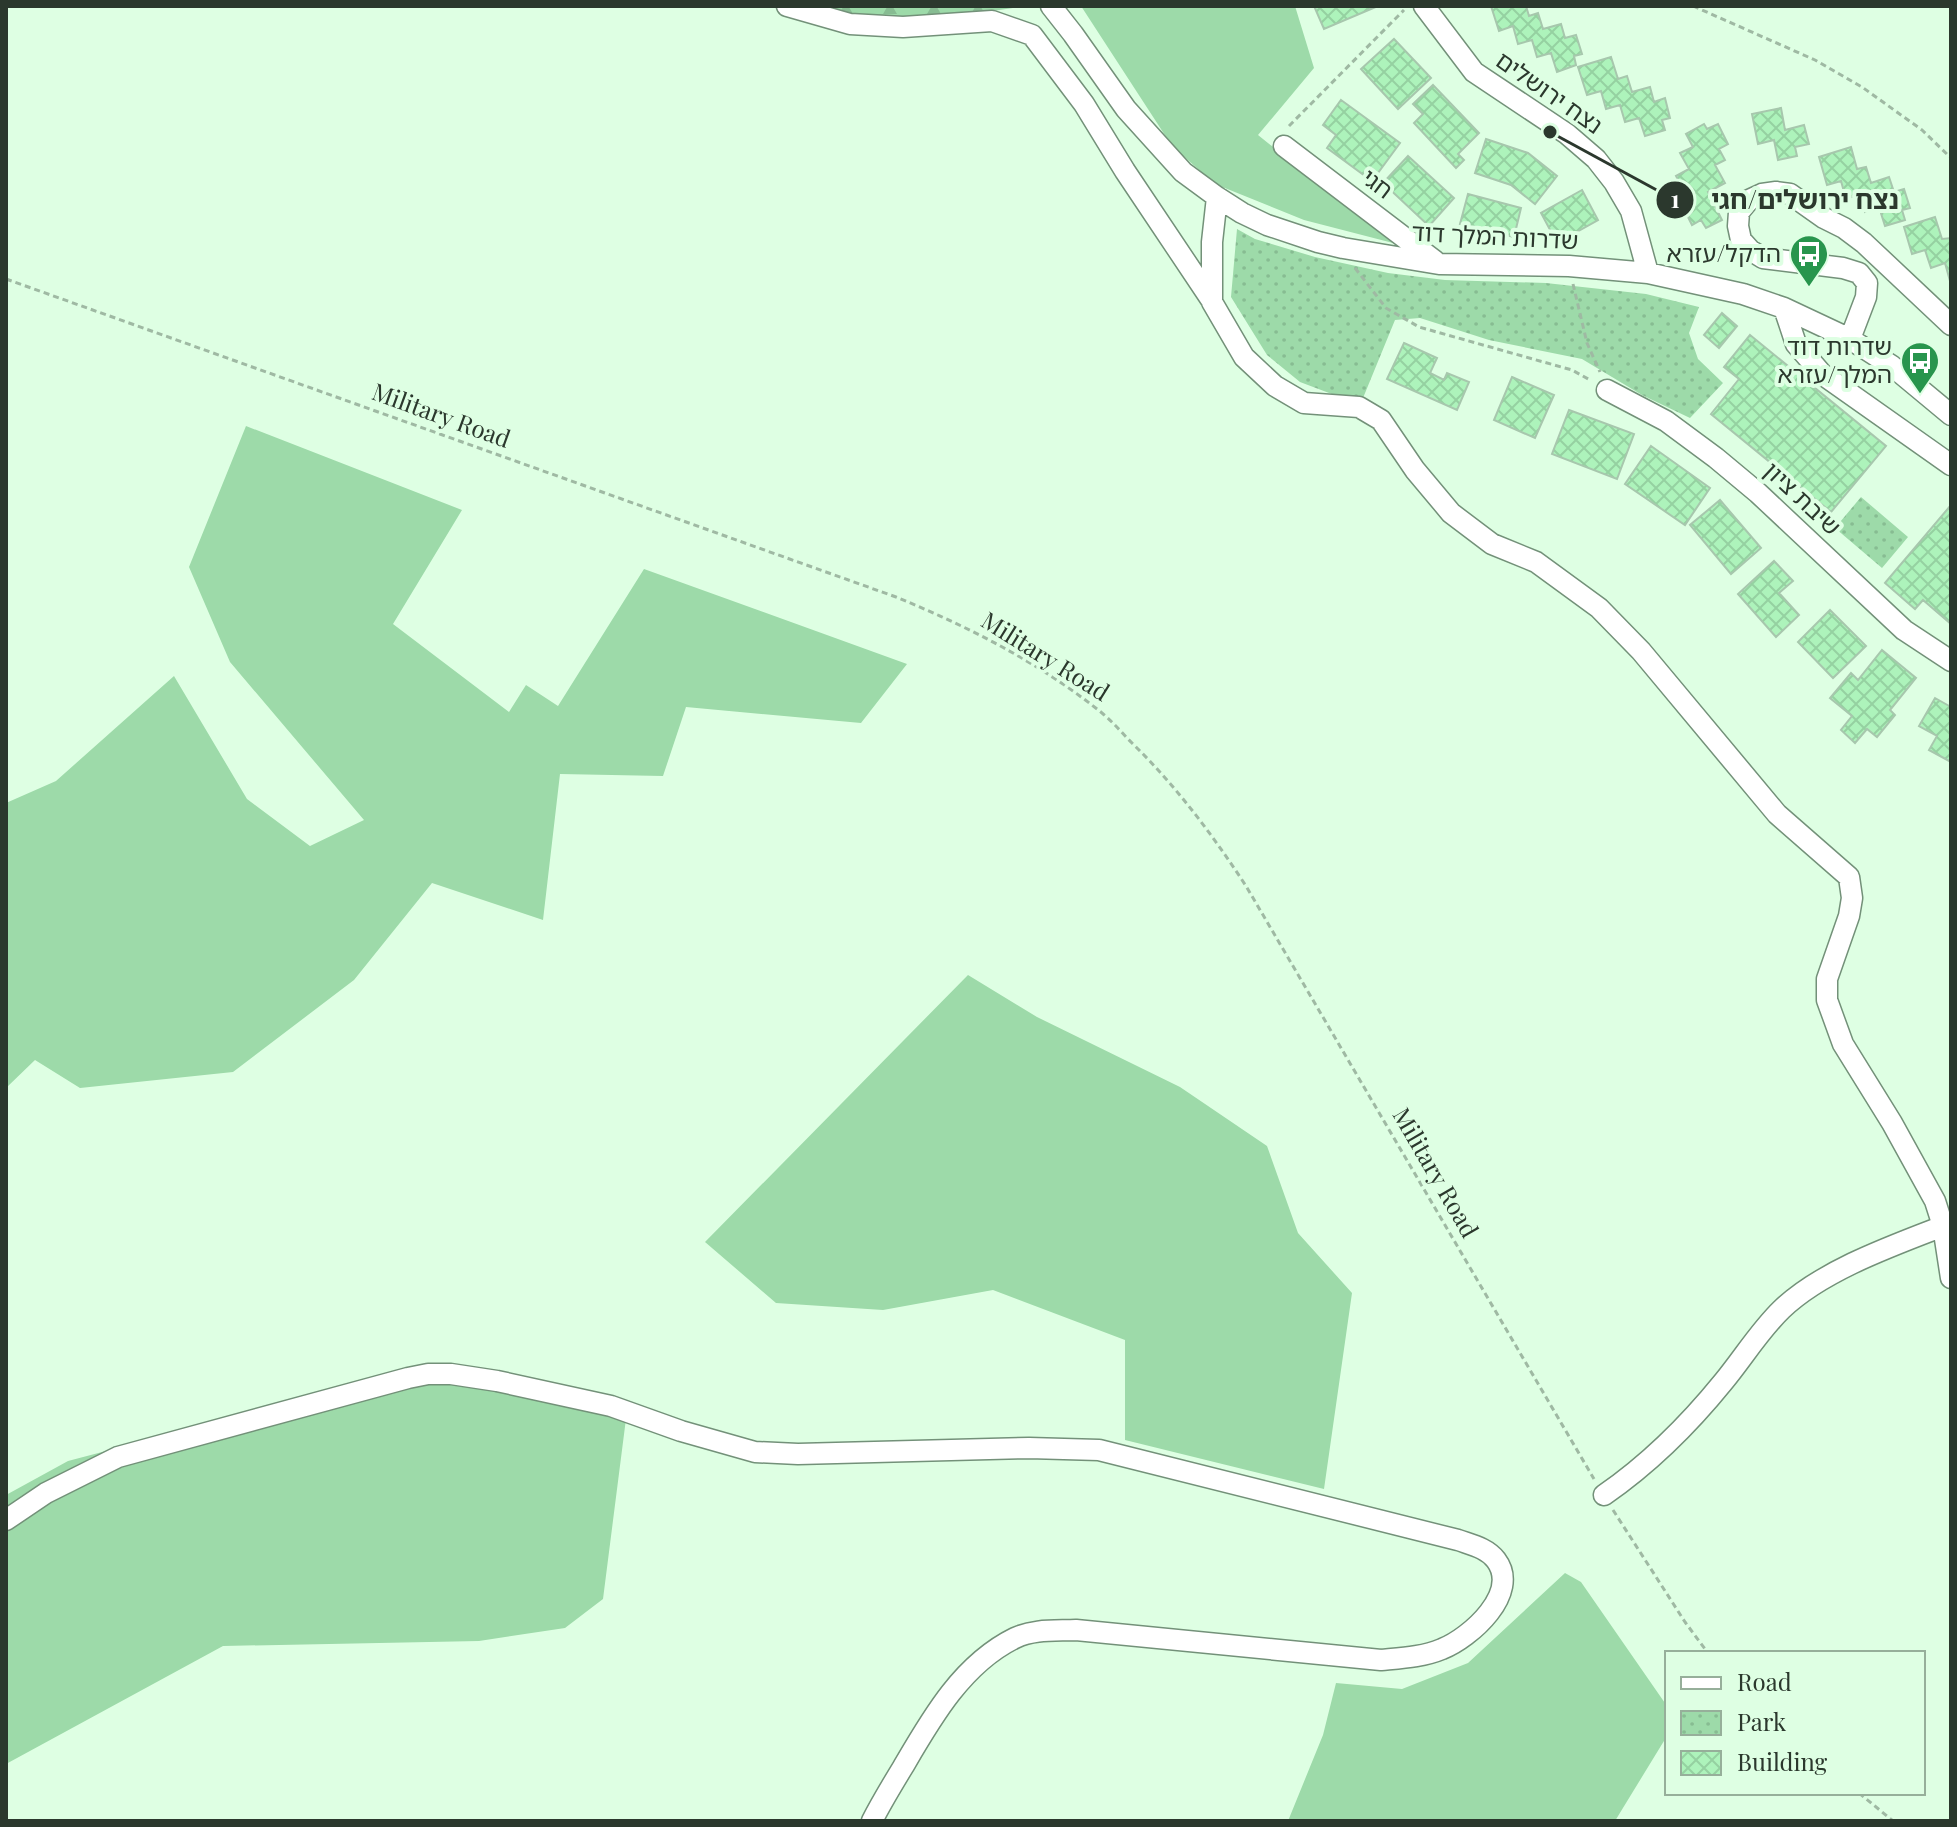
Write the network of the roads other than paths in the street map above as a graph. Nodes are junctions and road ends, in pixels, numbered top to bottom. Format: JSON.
{"nodes":[{"id":1,"x":787,"y":6,"type":"edge"},
{"id":2,"x":1051,"y":6,"type":"edge"},
{"id":3,"x":1424,"y":6,"type":"edge"},
{"id":4,"x":1284,"y":146,"type":"road end"},
{"id":5,"x":1217,"y":197,"type":"junction"},
{"id":6,"x":1439,"y":264,"type":"junction"},
{"id":7,"x":1648,"y":273,"type":"junction"},
{"id":8,"x":1212,"y":302,"type":"junction"},
{"id":9,"x":1784,"y":308,"type":"junction"},
{"id":10,"x":1951,"y":325,"type":"edge"},
{"id":11,"x":1850,"y":339,"type":"junction"},
{"id":12,"x":1607,"y":390,"type":"road end"},
{"id":13,"x":1951,"y":415,"type":"edge"},
{"id":14,"x":1951,"y":465,"type":"edge"},
{"id":15,"x":1951,"y":661,"type":"edge"},
{"id":16,"x":1947,"y":1224,"type":"edge"},
{"id":17,"x":1951,"y":1278,"type":"edge"},
{"id":18,"x":1604,"y":1495,"type":"road end"},
{"id":19,"x":6,"y":1520,"type":"edge"},
{"id":20,"x":872,"y":1821,"type":"edge"}],
"edges":[{"from":1,"to":8,"type":"street"},
{"from":2,"to":5,"type":"street","name":"שדרות המלך דוד"},
{"from":3,"to":7,"type":"street","name":"נצח ירושלים"},
{"from":4,"to":6,"type":"street","name":"חגי"},
{"from":5,"to":6,"type":"street","name":"שדרות המלך דוד"},
{"from":5,"to":8,"type":"street"},
{"from":6,"to":7,"type":"street","name":"שדרות המלך דוד"},
{"from":7,"to":9,"type":"street","name":"שדרות המלך דוד"},
{"from":8,"to":16,"type":"street"},
{"from":9,"to":11,"type":"street","name":"שדרות המלך דוד"},
{"from":9,"to":14,"type":"street"},
{"from":10,"to":11,"type":"street"},
{"from":11,"to":13,"type":"street","name":"שדרות המלך דוד"},
{"from":12,"to":15,"type":"street","name":"שיבת ציון"},
{"from":16,"to":17,"type":"street"},
{"from":16,"to":18,"type":"street"},
{"from":19,"to":20,"type":"street"}]}
